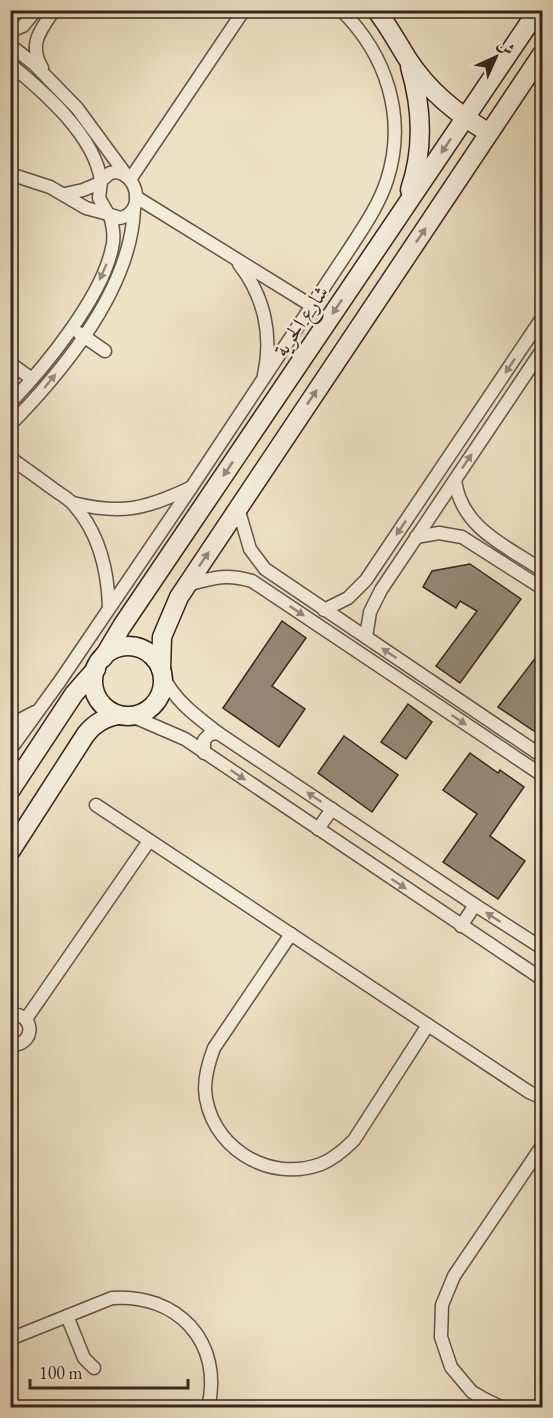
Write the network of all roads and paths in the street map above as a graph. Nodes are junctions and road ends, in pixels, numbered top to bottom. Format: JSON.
{"nodes":[{"id":1,"x":36,"y":10,"type":"edge"},
{"id":2,"x":54,"y":10,"type":"edge"},
{"id":3,"x":244,"y":10,"type":"edge"},
{"id":4,"x":341,"y":10,"type":"edge"},
{"id":5,"x":376,"y":10,"type":"edge"},
{"id":6,"x":538,"y":10,"type":"edge"},
{"id":7,"x":23,"y":26,"type":"junction"},
{"id":8,"x":10,"y":31,"type":"edge"},
{"id":9,"x":38,"y":36,"type":"junction"},
{"id":10,"x":10,"y":45,"type":"edge"},
{"id":11,"x":543,"y":54,"type":"edge"},
{"id":12,"x":408,"y":59,"type":"junction"},
{"id":13,"x":10,"y":64,"type":"edge"},
{"id":14,"x":50,"y":79,"type":"junction"},
{"id":15,"x":465,"y":119,"type":"junction"},
{"id":16,"x":489,"y":133,"type":"junction"},
{"id":17,"x":10,"y":174,"type":"edge"},
{"id":18,"x":129,"y":177,"type":"junction"},
{"id":19,"x":101,"y":182,"type":"junction"},
{"id":20,"x":65,"y":194,"type":"junction"},
{"id":21,"x":135,"y":203,"type":"junction"},
{"id":22,"x":403,"y":210,"type":"junction"},
{"id":23,"x":109,"y":215,"type":"junction"},
{"id":24,"x":234,"y":259,"type":"junction"},
{"id":25,"x":312,"y":306,"type":"junction"},
{"id":26,"x":543,"y":318,"type":"edge"},
{"id":27,"x":71,"y":327,"type":"junction"},
{"id":28,"x":83,"y":336,"type":"junction"},
{"id":29,"x":105,"y":351,"type":"dead end"},
{"id":30,"x":541,"y":354,"type":"edge"},
{"id":31,"x":10,"y":363,"type":"edge"},
{"id":32,"x":32,"y":379,"type":"junction"},
{"id":33,"x":263,"y":379,"type":"junction"},
{"id":34,"x":485,"y":402,"type":"junction"},
{"id":35,"x":10,"y":403,"type":"edge"},
{"id":36,"x":268,"y":408,"type":"junction"},
{"id":37,"x":500,"y":412,"type":"junction"},
{"id":38,"x":293,"y":424,"type":"junction"},
{"id":39,"x":10,"y":425,"type":"edge"},
{"id":40,"x":10,"y":458,"type":"edge"},
{"id":41,"x":455,"y":480,"type":"junction"},
{"id":42,"x":190,"y":488,"type":"junction"},
{"id":43,"x":73,"y":503,"type":"junction"},
{"id":44,"x":238,"y":508,"type":"junction"},
{"id":45,"x":489,"y":534,"type":"junction"},
{"id":46,"x":416,"y":537,"type":"junction"},
{"id":47,"x":481,"y":547,"type":"junction"},
{"id":48,"x":543,"y":570,"type":"edge"},
{"id":49,"x":275,"y":576,"type":"junction"},
{"id":50,"x":154,"y":580,"type":"junction"},
{"id":51,"x":366,"y":580,"type":"junction"},
{"id":52,"x":543,"y":588,"type":"edge"},
{"id":53,"x":265,"y":590,"type":"junction"},
{"id":54,"x":381,"y":590,"type":"junction"},
{"id":55,"x":183,"y":591,"type":"junction"},
{"id":56,"x":109,"y":608,"type":"junction"},
{"id":57,"x":324,"y":610,"type":"junction"},
{"id":58,"x":366,"y":637,"type":"junction"},
{"id":59,"x":99,"y":664,"type":"junction"},
{"id":60,"x":417,"y":672,"type":"junction"},
{"id":61,"x":162,"y":673,"type":"junction"},
{"id":62,"x":408,"y":686,"type":"junction"},
{"id":63,"x":41,"y":708,"type":"junction"},
{"id":64,"x":125,"y":715,"type":"junction"},
{"id":65,"x":10,"y":725,"type":"edge"},
{"id":66,"x":218,"y":733,"type":"junction"},
{"id":67,"x":49,"y":734,"type":"junction"},
{"id":68,"x":10,"y":750,"type":"edge"},
{"id":69,"x":75,"y":752,"type":"junction"},
{"id":70,"x":204,"y":753,"type":"junction"},
{"id":71,"x":543,"y":756,"type":"edge"},
{"id":72,"x":17,"y":767,"type":"edge"},
{"id":73,"x":543,"y":775,"type":"edge"},
{"id":74,"x":10,"y":790,"type":"edge"},
{"id":75,"x":96,"y":805,"type":"dead end"},
{"id":76,"x":332,"y":809,"type":"junction"},
{"id":77,"x":318,"y":829,"type":"junction"},
{"id":78,"x":149,"y":841,"type":"junction"},
{"id":79,"x":10,"y":852,"type":"edge"},
{"id":80,"x":475,"y":905,"type":"junction"},
{"id":81,"x":461,"y":926,"type":"junction"},
{"id":82,"x":291,"y":934,"type":"junction"},
{"id":83,"x":541,"y":946,"type":"edge"},
{"id":84,"x":543,"y":979,"type":"edge"},
{"id":85,"x":10,"y":1014,"type":"edge"},
{"id":86,"x":26,"y":1019,"type":"junction"},
{"id":87,"x":428,"y":1025,"type":"junction"},
{"id":88,"x":10,"y":1045,"type":"edge"},
{"id":89,"x":543,"y":1098,"type":"edge"},
{"id":90,"x":543,"y":1146,"type":"edge"},
{"id":91,"x":67,"y":1316,"type":"junction"},
{"id":92,"x":10,"y":1339,"type":"edge"},
{"id":93,"x":94,"y":1368,"type":"dead end"},
{"id":94,"x":208,"y":1407,"type":"edge"},
{"id":95,"x":503,"y":1407,"type":"edge"}],
"edges":[{"from":1,"to":7,"type":"street"},
{"from":2,"to":9,"type":"street"},
{"from":3,"to":18,"type":"street"},
{"from":4,"to":25,"type":"street"},
{"from":5,"to":12,"type":"street"},
{"from":6,"to":15,"type":"street","name":"شارع الحرية"},
{"from":7,"to":8,"type":"street"},
{"from":7,"to":9,"type":"street"},
{"from":9,"to":14,"type":"street"},
{"from":10,"to":14,"type":"street"},
{"from":11,"to":16,"type":"street"},
{"from":12,"to":15,"type":"street"},
{"from":12,"to":22,"type":"street"},
{"from":13,"to":19,"type":"street"},
{"from":14,"to":18,"type":"street"},
{"from":15,"to":16,"type":"street"},
{"from":15,"to":22,"type":"street","name":"شارع الحرية","one_way":true},
{"from":38,"to":16,"type":"street","one_way":true},
{"from":17,"to":20,"type":"street"},
{"from":18,"to":19,"type":"street"},
{"from":18,"to":21,"type":"street"},
{"from":19,"to":20,"type":"street"},
{"from":19,"to":23,"type":"street"},
{"from":20,"to":23,"type":"street"},
{"from":21,"to":23,"type":"street"},
{"from":21,"to":24,"type":"street"},
{"from":21,"to":28,"type":"street"},
{"from":22,"to":36,"type":"street","name":"شارع الحرية","one_way":true},
{"from":23,"to":27,"type":"street","one_way":true},
{"from":24,"to":25,"type":"street"},
{"from":24,"to":33,"type":"street"},
{"from":25,"to":33,"type":"street"},
{"from":26,"to":34,"type":"street","one_way":true},
{"from":27,"to":28,"type":"street"},
{"from":27,"to":32,"type":"street"},
{"from":28,"to":29,"type":"street"},
{"from":39,"to":28,"type":"street","one_way":true},
{"from":30,"to":37,"type":"street"},
{"from":31,"to":32,"type":"street"},
{"from":32,"to":35,"type":"street"},
{"from":33,"to":42,"type":"street"},
{"from":34,"to":37,"type":"street"},
{"from":34,"to":51,"type":"street","one_way":true},
{"from":36,"to":38,"type":"street"},
{"from":36,"to":50,"type":"street","name":"شارع الحرية","one_way":true},
{"from":41,"to":37,"type":"street","one_way":true},
{"from":38,"to":44,"type":"street"},
{"from":40,"to":43,"type":"street"},
{"from":41,"to":45,"type":"street"},
{"from":41,"to":46,"type":"street"},
{"from":42,"to":43,"type":"street"},
{"from":42,"to":56,"type":"street"},
{"from":43,"to":56,"type":"street"},
{"from":44,"to":49,"type":"street"},
{"from":55,"to":44,"type":"street","one_way":true},
{"from":45,"to":47,"type":"street"},
{"from":45,"to":48,"type":"street"},
{"from":46,"to":47,"type":"street"},
{"from":46,"to":54,"type":"street"},
{"from":47,"to":52,"type":"street"},
{"from":49,"to":53,"type":"street"},
{"from":49,"to":57,"type":"street"},
{"from":50,"to":55,"type":"street"},
{"from":50,"to":59,"type":"street","name":"شارع الحرية"},
{"from":51,"to":54,"type":"street"},
{"from":51,"to":57,"type":"street"},
{"from":53,"to":55,"type":"street"},
{"from":53,"to":62,"type":"street","one_way":true},
{"from":54,"to":58,"type":"street"},
{"from":55,"to":61,"type":"street"},
{"from":56,"to":63,"type":"street"},
{"from":57,"to":58,"type":"street"},
{"from":60,"to":58,"type":"street","one_way":true},
{"from":59,"to":61,"type":"street"},
{"from":59,"to":64,"type":"street"},
{"from":59,"to":67,"type":"street","name":"شارع الحرية"},
{"from":60,"to":62,"type":"street"},
{"from":60,"to":71,"type":"street"},
{"from":61,"to":64,"type":"street"},
{"from":61,"to":66,"type":"street"},
{"from":62,"to":73,"type":"street","one_way":true},
{"from":63,"to":65,"type":"street"},
{"from":63,"to":68,"type":"street"},
{"from":64,"to":69,"type":"street"},
{"from":64,"to":70,"type":"street"},
{"from":66,"to":70,"type":"street"},
{"from":76,"to":66,"type":"street","one_way":true},
{"from":67,"to":69,"type":"street"},
{"from":67,"to":72,"type":"street","name":"شارع الحرية"},
{"from":69,"to":79,"type":"street"},
{"from":70,"to":77,"type":"street","one_way":true},
{"from":72,"to":74,"type":"street","name":"شارع الحرية"},
{"from":75,"to":78,"type":"street"},
{"from":76,"to":77,"type":"street"},
{"from":76,"to":80,"type":"street"},
{"from":77,"to":81,"type":"street","one_way":true},
{"from":78,"to":82,"type":"street"},
{"from":78,"to":86,"type":"street"},
{"from":80,"to":81,"type":"street"},
{"from":83,"to":80,"type":"street","one_way":true},
{"from":81,"to":84,"type":"street"},
{"from":82,"to":87,"type":"street"},
{"from":82,"to":87,"type":"street"},
{"from":85,"to":86,"type":"street"},
{"from":86,"to":88,"type":"street"},
{"from":87,"to":89,"type":"street"},
{"from":90,"to":95,"type":"street"},
{"from":91,"to":92,"type":"street"},
{"from":91,"to":93,"type":"street"},
{"from":91,"to":94,"type":"street"}]}
